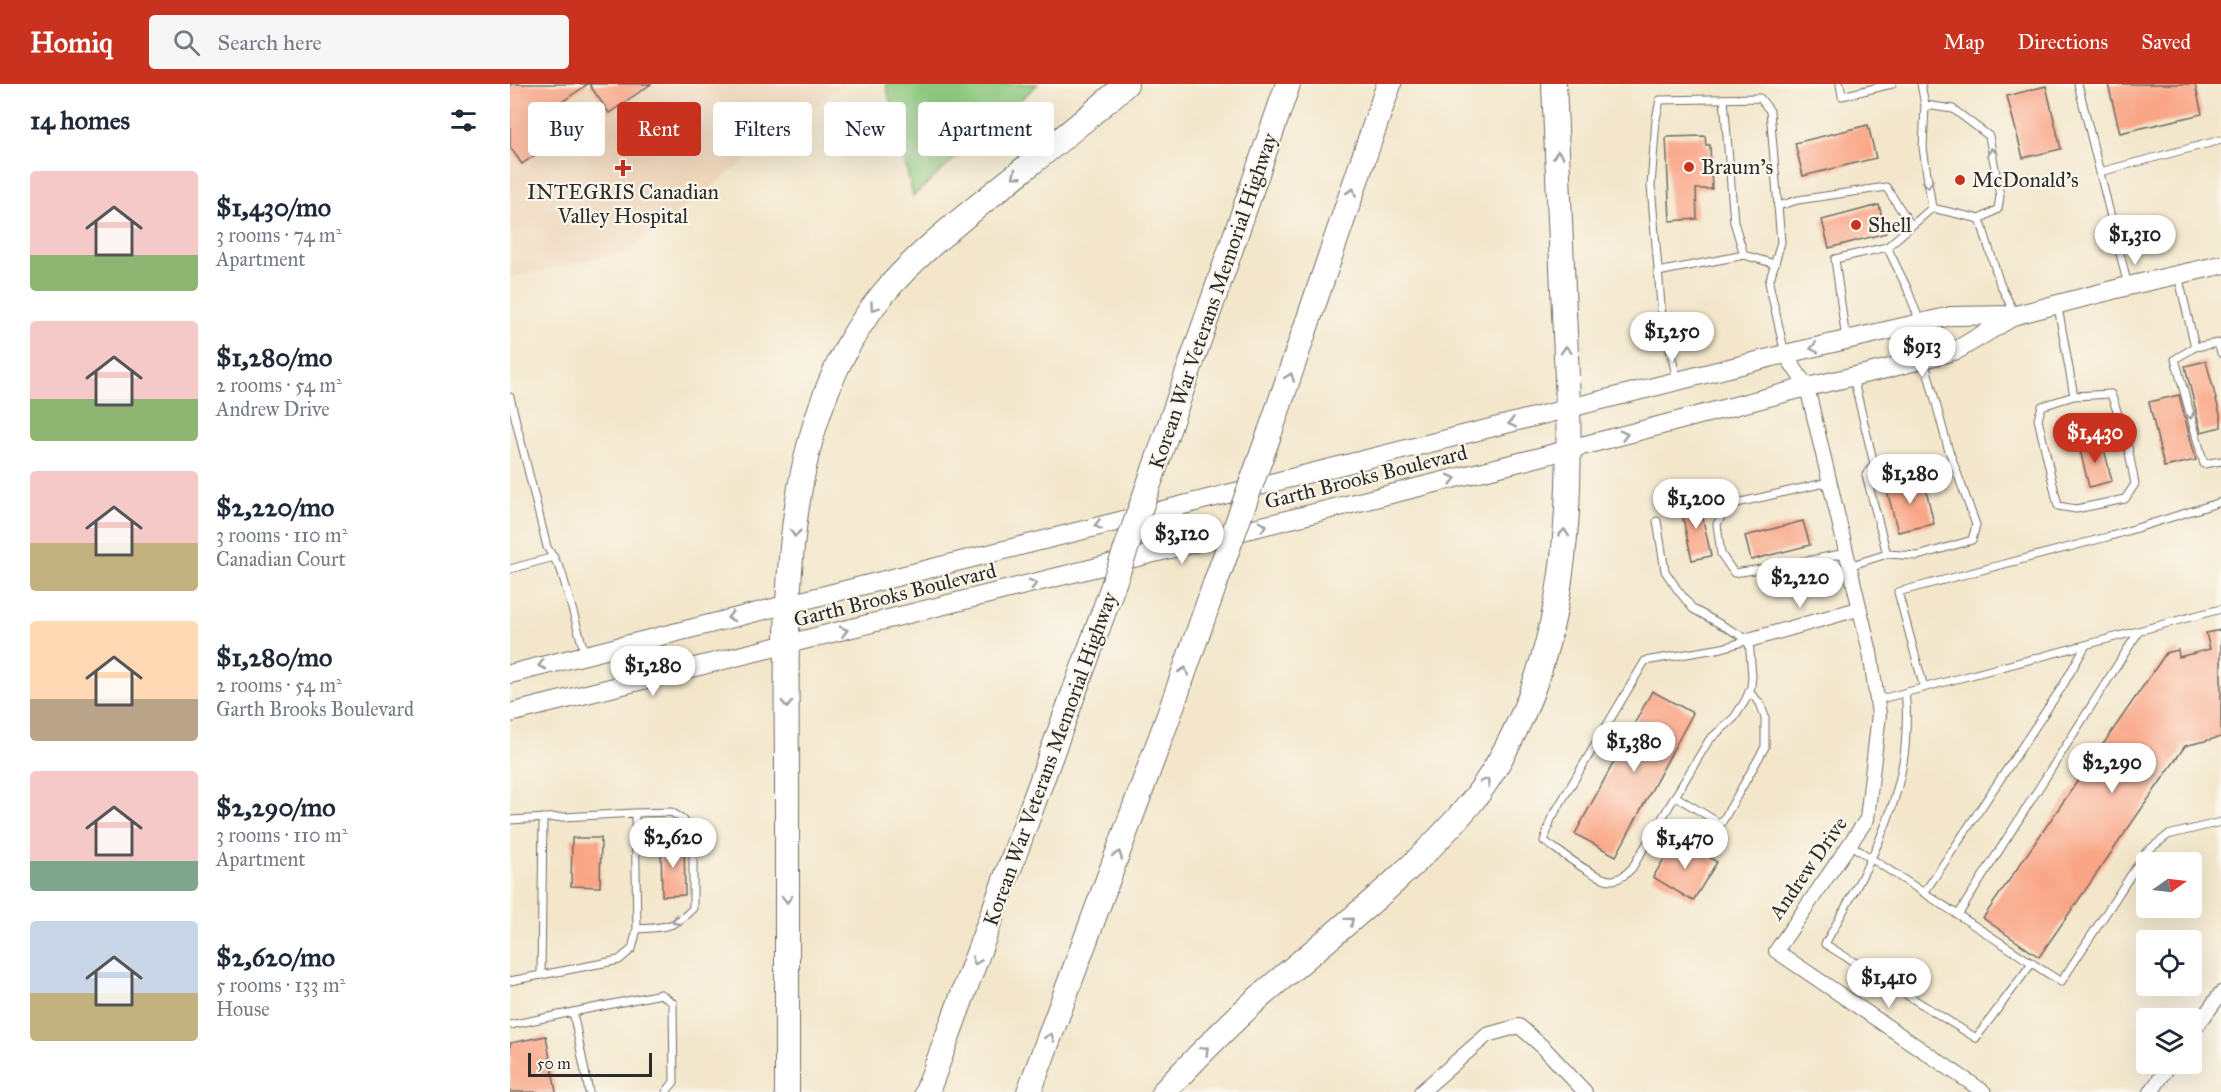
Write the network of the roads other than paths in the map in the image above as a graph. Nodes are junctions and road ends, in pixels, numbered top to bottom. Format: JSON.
{"nodes":[{"id":1,"x":1126,"y":84,"type":"edge"},
{"id":2,"x":1288,"y":84,"type":"edge"},
{"id":3,"x":1389,"y":84,"type":"edge"},
{"id":4,"x":1554,"y":84,"type":"edge"},
{"id":5,"x":1840,"y":84,"type":"edge"},
{"id":6,"x":1892,"y":84,"type":"edge"},
{"id":7,"x":1922,"y":84,"type":"edge"},
{"id":8,"x":2078,"y":84,"type":"edge"},
{"id":9,"x":1724,"y":99,"type":"junction"},
{"id":10,"x":1925,"y":105,"type":"junction"},
{"id":11,"x":2221,"y":140,"type":"edge"},
{"id":12,"x":2100,"y":172,"type":"junction"},
{"id":13,"x":1778,"y":206,"type":"junction"},
{"id":14,"x":1932,"y":208,"type":"junction"},
{"id":15,"x":1980,"y":219,"type":"junction"},
{"id":16,"x":1911,"y":225,"type":"junction"},
{"id":17,"x":1887,"y":247,"type":"junction"},
{"id":18,"x":1744,"y":255,"type":"junction"},
{"id":19,"x":1775,"y":264,"type":"junction"},
{"id":20,"x":2221,"y":265,"type":"edge"},
{"id":21,"x":1658,"y":272,"type":"junction"},
{"id":22,"x":2178,"y":275,"type":"junction"},
{"id":23,"x":2128,"y":286,"type":"junction"},
{"id":24,"x":2057,"y":304,"type":"junction"},
{"id":25,"x":2016,"y":315,"type":"junction"},
{"id":26,"x":1920,"y":324,"type":"junction"},
{"id":27,"x":1846,"y":341,"type":"junction"},
{"id":28,"x":2195,"y":347,"type":"junction"},
{"id":29,"x":2221,"y":353,"type":"edge"},
{"id":30,"x":1785,"y":354,"type":"junction"},
{"id":31,"x":1924,"y":359,"type":"junction"},
{"id":32,"x":1853,"y":377,"type":"junction"},
{"id":33,"x":1677,"y":380,"type":"junction"},
{"id":34,"x":1807,"y":387,"type":"junction"},
{"id":35,"x":2074,"y":396,"type":"junction"},
{"id":36,"x":510,"y":397,"type":"edge"},
{"id":37,"x":1569,"y":409,"type":"junction"},
{"id":38,"x":512,"y":410,"type":"edge"},
{"id":39,"x":1568,"y":450,"type":"junction"},
{"id":40,"x":2221,"y":461,"type":"edge"},
{"id":41,"x":1829,"y":482,"type":"junction"},
{"id":42,"x":2221,"y":502,"type":"edge"},
{"id":43,"x":1656,"y":521,"type":"dead end"},
{"id":44,"x":1887,"y":554,"type":"junction"},
{"id":45,"x":554,"y":557,"type":"junction"},
{"id":46,"x":1847,"y":559,"type":"junction"},
{"id":47,"x":510,"y":569,"type":"edge"},
{"id":48,"x":788,"y":603,"type":"junction"},
{"id":49,"x":1858,"y":609,"type":"junction"},
{"id":50,"x":2221,"y":609,"type":"edge"},
{"id":51,"x":2139,"y":631,"type":"junction"},
{"id":52,"x":1749,"y":640,"type":"junction"},
{"id":53,"x":787,"y":645,"type":"junction"},
{"id":54,"x":2086,"y":645,"type":"junction"},
{"id":55,"x":585,"y":654,"type":"junction"},
{"id":56,"x":510,"y":674,"type":"edge"},
{"id":57,"x":1924,"y":688,"type":"junction"},
{"id":58,"x":1749,"y":692,"type":"junction"},
{"id":59,"x":1905,"y":693,"type":"junction"},
{"id":60,"x":1877,"y":700,"type":"junction"},
{"id":61,"x":510,"y":713,"type":"edge"},
{"id":62,"x":1676,"y":796,"type":"junction"},
{"id":63,"x":635,"y":813,"type":"junction"},
{"id":64,"x":543,"y":818,"type":"junction"},
{"id":65,"x":510,"y":820,"type":"edge"},
{"id":66,"x":2221,"y":822,"type":"edge"},
{"id":67,"x":1849,"y":844,"type":"junction"},
{"id":68,"x":1872,"y":860,"type":"junction"},
{"id":69,"x":1924,"y":893,"type":"junction"},
{"id":70,"x":1958,"y":915,"type":"junction"},
{"id":71,"x":637,"y":929,"type":"junction"},
{"id":72,"x":2032,"y":963,"type":"junction"},
{"id":73,"x":541,"y":975,"type":"junction"},
{"id":74,"x":510,"y":981,"type":"edge"},
{"id":75,"x":2221,"y":993,"type":"edge"},
{"id":76,"x":573,"y":1012,"type":"junction"},
{"id":77,"x":2202,"y":1019,"type":"edge"},
{"id":78,"x":510,"y":1025,"type":"edge"},
{"id":79,"x":2163,"y":1074,"type":"edge"},
{"id":80,"x":589,"y":1092,"type":"edge"},
{"id":81,"x":666,"y":1092,"type":"edge"},
{"id":82,"x":787,"y":1092,"type":"edge"},
{"id":83,"x":927,"y":1092,"type":"edge"},
{"id":84,"x":1029,"y":1092,"type":"edge"},
{"id":85,"x":1164,"y":1092,"type":"edge"},
{"id":86,"x":1421,"y":1092,"type":"edge"},
{"id":87,"x":1585,"y":1092,"type":"edge"},
{"id":88,"x":1984,"y":1092,"type":"edge"},
{"id":89,"x":2151,"y":1092,"type":"edge"}],
"edges":[{"from":1,"to":48,"type":"highway","one_way":true},
{"from":2,"to":83,"type":"highway","name":"Korean War Veterans Memorial Highway","one_way":true,"bridge":true},
{"from":84,"to":3,"type":"highway","one_way":true,"bridge":true},
{"from":37,"to":4,"type":"highway","one_way":true},
{"from":5,"to":6,"type":"lane"},
{"from":7,"to":10,"type":"lane"},
{"from":8,"to":12,"type":"lane"},
{"from":9,"to":13,"type":"lane"},
{"from":9,"to":18,"type":"lane"},
{"from":9,"to":21,"type":"lane"},
{"from":10,"to":14,"type":"lane","one_way":true},
{"from":15,"to":10,"type":"lane","one_way":true},
{"from":11,"to":12,"type":"lane"},
{"from":12,"to":23,"type":"lane"},
{"from":13,"to":16,"type":"lane"},
{"from":13,"to":19,"type":"lane"},
{"from":14,"to":15,"type":"lane"},
{"from":14,"to":16,"type":"lane"},
{"from":15,"to":25,"type":"lane"},
{"from":16,"to":17,"type":"lane"},
{"from":17,"to":26,"type":"lane"},
{"from":17,"to":27,"type":"lane"},
{"from":18,"to":19,"type":"lane"},
{"from":18,"to":21,"type":"lane"},
{"from":19,"to":30,"type":"lane"},
{"from":20,"to":22,"type":"street","name":"Garth Brooks Boulevard"},
{"from":21,"to":33,"type":"lane"},
{"from":22,"to":23,"type":"street","name":"Garth Brooks Boulevard"},
{"from":22,"to":28,"type":"lane"},
{"from":23,"to":24,"type":"street","name":"Garth Brooks Boulevard"},
{"from":24,"to":25,"type":"street","name":"Garth Brooks Boulevard"},
{"from":24,"to":35,"type":"lane"},
{"from":25,"to":26,"type":"street","name":"Garth Brooks Boulevard"},
{"from":25,"to":31,"type":"street","name":"Garth Brooks Boulevard"},
{"from":26,"to":27,"type":"street","name":"Garth Brooks Boulevard"},
{"from":27,"to":30,"type":"street","name":"Garth Brooks Boulevard","one_way":true},
{"from":28,"to":29,"type":"lane"},
{"from":28,"to":40,"type":"lane","one_way":true},
{"from":30,"to":33,"type":"street","name":"Garth Brooks Boulevard"},
{"from":30,"to":34,"type":"street","name":"Andrew Drive"},
{"from":31,"to":32,"type":"street","name":"Garth Brooks Boulevard"},
{"from":31,"to":44,"type":"lane"},
{"from":32,"to":34,"type":"street","name":"Garth Brooks Boulevard"},
{"from":32,"to":44,"type":"lane"},
{"from":33,"to":37,"type":"street","name":"Garth Brooks Boulevard"},
{"from":39,"to":34,"type":"street","name":"Garth Brooks Boulevard","one_way":true},
{"from":34,"to":41,"type":"street","name":"Andrew Drive"},
{"from":35,"to":35,"type":"lane"},
{"from":36,"to":38,"type":"lane"},
{"from":37,"to":39,"type":"highway"},
{"from":37,"to":48,"type":"street","name":"Garth Brooks Boulevard","one_way":true},
{"from":38,"to":45,"type":"lane"},
{"from":53,"to":39,"type":"street","name":"Garth Brooks Boulevard","one_way":true},
{"from":85,"to":39,"type":"highway","one_way":true},
{"from":41,"to":46,"type":"street","name":"Andrew Drive"},
{"from":41,"to":46,"type":"lane"},
{"from":42,"to":57,"type":"lane"},
{"from":43,"to":52,"type":"lane"},
{"from":44,"to":46,"type":"lane"},
{"from":45,"to":47,"type":"lane"},
{"from":45,"to":55,"type":"lane"},
{"from":46,"to":49,"type":"street","name":"Andrew Drive"},
{"from":48,"to":53,"type":"highway"},
{"from":48,"to":55,"type":"street","name":"Garth Brooks Boulevard","one_way":true},
{"from":49,"to":52,"type":"street"},
{"from":49,"to":60,"type":"street","name":"Andrew Drive"},
{"from":50,"to":51,"type":"lane"},
{"from":51,"to":54,"type":"lane"},
{"from":51,"to":70,"type":"lane"},
{"from":52,"to":58,"type":"lane"},
{"from":52,"to":62,"type":"lane"},
{"from":53,"to":61,"type":"street","name":"Garth Brooks Boulevard"},
{"from":53,"to":82,"type":"highway","one_way":true},
{"from":54,"to":57,"type":"lane"},
{"from":54,"to":69,"type":"lane"},
{"from":55,"to":56,"type":"street","name":"Garth Brooks Boulevard","one_way":true},
{"from":57,"to":59,"type":"lane"},
{"from":58,"to":62,"type":"lane"},
{"from":58,"to":62,"type":"lane"},
{"from":59,"to":60,"type":"lane"},
{"from":59,"to":68,"type":"lane"},
{"from":60,"to":67,"type":"street","name":"Andrew Drive"},
{"from":63,"to":64,"type":"lane"},
{"from":63,"to":71,"type":"lane"},
{"from":63,"to":71,"type":"lane","one_way":true},
{"from":64,"to":65,"type":"lane"},
{"from":64,"to":73,"type":"lane"},
{"from":66,"to":72,"type":"lane"},
{"from":67,"to":68,"type":"lane"},
{"from":67,"to":88,"type":"street","name":"Andrew Drive"},
{"from":68,"to":69,"type":"lane"},
{"from":68,"to":72,"type":"lane"},
{"from":69,"to":70,"type":"lane"},
{"from":70,"to":72,"type":"lane"},
{"from":71,"to":73,"type":"lane"},
{"from":73,"to":74,"type":"lane"},
{"from":75,"to":77,"type":"street"},
{"from":76,"to":78,"type":"lane"},
{"from":76,"to":80,"type":"lane"},
{"from":76,"to":81,"type":"lane"},
{"from":79,"to":89,"type":"street"},
{"from":86,"to":87,"type":"street"}]}
